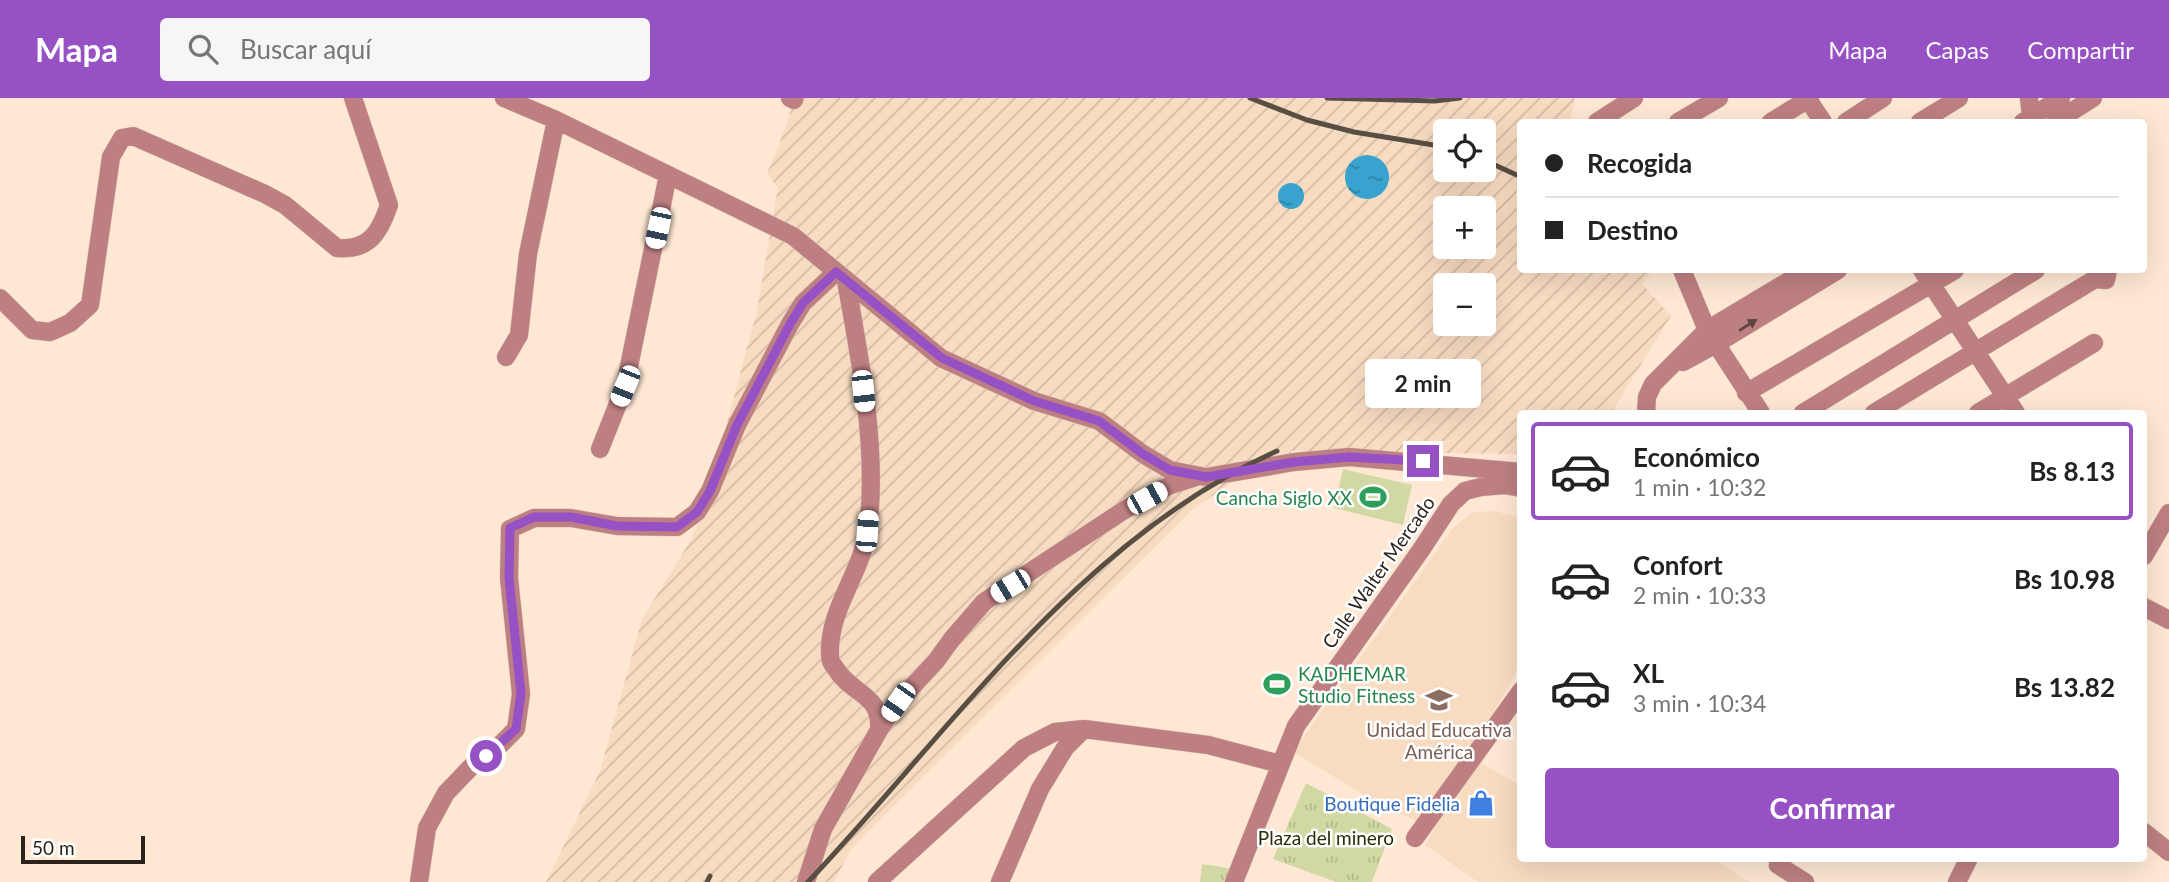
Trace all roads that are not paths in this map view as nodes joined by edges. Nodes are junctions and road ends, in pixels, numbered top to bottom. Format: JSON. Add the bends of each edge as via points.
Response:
{"nodes":[{"id":1,"x":353,"y":98,"type":"edge"},
{"id":2,"x":504,"y":98,"type":"edge"},
{"id":3,"x":1634,"y":98,"type":"edge"},
{"id":4,"x":1719,"y":98,"type":"edge"},
{"id":5,"x":1809,"y":98,"type":"edge"},
{"id":6,"x":1884,"y":98,"type":"edge"},
{"id":7,"x":1959,"y":98,"type":"edge"},
{"id":8,"x":2029,"y":98,"type":"edge"},
{"id":9,"x":2061,"y":98,"type":"edge"},
{"id":10,"x":2093,"y":98,"type":"edge"},
{"id":11,"x":1602,"y":119,"type":"edge"},
{"id":12,"x":1683,"y":119,"type":"edge"},
{"id":13,"x":1776,"y":119,"type":"edge"},
{"id":14,"x":1821,"y":119,"type":"edge"},
{"id":15,"x":1851,"y":119,"type":"edge"},
{"id":16,"x":1925,"y":119,"type":"edge"},
{"id":17,"x":2029,"y":119,"type":"edge"},
{"id":18,"x":2032,"y":119,"type":"edge"},
{"id":19,"x":2059,"y":119,"type":"edge"},
{"id":20,"x":556,"y":120,"type":"junction"},
{"id":21,"x":668,"y":175,"type":"junction"},
{"id":22,"x":1683,"y":273,"type":"edge"},
{"id":23,"x":1803,"y":273,"type":"edge"},
{"id":24,"x":1832,"y":273,"type":"edge"},
{"id":25,"x":2031,"y":273,"type":"edge"},
{"id":26,"x":2107,"y":275,"type":"edge"},
{"id":27,"x":841,"y":276,"type":"junction"},
{"id":28,"x":1927,"y":277,"type":"edge"},
{"id":29,"x":0,"y":298,"type":"edge"},
{"id":30,"x":1955,"y":320,"type":"junction"},
{"id":31,"x":1712,"y":337,"type":"junction"},
{"id":32,"x":2094,"y":343,"type":"dead end"},
{"id":33,"x":1976,"y":352,"type":"junction"},
{"id":34,"x":506,"y":357,"type":"dead end"},
{"id":35,"x":1746,"y":393,"type":"junction"},
{"id":36,"x":2005,"y":396,"type":"junction"},
{"id":37,"x":1646,"y":410,"type":"edge"},
{"id":38,"x":1759,"y":410,"type":"edge"},
{"id":39,"x":1807,"y":410,"type":"edge"},
{"id":40,"x":1879,"y":410,"type":"edge"},
{"id":41,"x":1983,"y":410,"type":"edge"},
{"id":42,"x":2014,"y":410,"type":"edge"},
{"id":43,"x":600,"y":449,"type":"dead end"},
{"id":44,"x":1517,"y":472,"type":"edge"},
{"id":45,"x":1199,"y":475,"type":"junction"},
{"id":46,"x":1517,"y":487,"type":"edge"},
{"id":47,"x":2169,"y":513,"type":"edge"},
{"id":48,"x":2147,"y":551,"type":"edge"},
{"id":49,"x":2147,"y":609,"type":"edge"},
{"id":50,"x":2169,"y":620,"type":"edge"},
{"id":51,"x":1517,"y":697,"type":"edge"},
{"id":52,"x":1084,"y":729,"type":"junction"},
{"id":53,"x":878,"y":730,"type":"junction"},
{"id":54,"x":1280,"y":764,"type":"junction"},
{"id":55,"x":2147,"y":834,"type":"edge"},
{"id":56,"x":1415,"y":838,"type":"dead end"},
{"id":57,"x":2169,"y":852,"type":"edge"},
{"id":58,"x":1780,"y":862,"type":"edge"},
{"id":59,"x":1967,"y":862,"type":"edge"},
{"id":60,"x":419,"y":882,"type":"edge"},
{"id":61,"x":806,"y":882,"type":"edge"},
{"id":62,"x":877,"y":882,"type":"edge"},
{"id":63,"x":1000,"y":882,"type":"edge"},
{"id":64,"x":1234,"y":882,"type":"edge"},
{"id":65,"x":1805,"y":882,"type":"edge"},
{"id":66,"x":1957,"y":882,"type":"edge"}],
"edges":[{"from":1,"to":29,"type":"street","via":[[389,205],[370,241],[337,248],[265,194],[133,136],[122,138],[111,157],[90,305],[70,323],[50,332],[32,330]]},
{"from":2,"to":20,"type":"street"},
{"from":3,"to":11,"type":"street"},
{"from":4,"to":12,"type":"street"},
{"from":5,"to":13,"type":"street"},
{"from":5,"to":14,"type":"street"},
{"from":6,"to":15,"type":"street"},
{"from":7,"to":16,"type":"street"},
{"from":8,"to":17,"type":"street"},
{"from":9,"to":18,"type":"street"},
{"from":10,"to":19,"type":"street"},
{"from":20,"to":21,"type":"street"},
{"from":20,"to":34,"type":"street","via":[[528,254],[519,335]]},
{"from":21,"to":27,"type":"street","via":[[793,236]]},
{"from":21,"to":43,"type":"street","via":[[625,386]]},
{"from":22,"to":31,"type":"street"},
{"from":23,"to":31,"type":"street"},
{"from":31,"to":24,"type":"street","one_way":true},
{"from":25,"to":30,"type":"street"},
{"from":26,"to":33,"type":"street"},
{"from":27,"to":45,"type":"street","via":[[942,358],[1034,401],[1099,421],[1170,470]]},
{"from":27,"to":53,"type":"street","via":[[861,372],[870,489],[867,531],[856,571],[836,612],[830,659],[843,680],[877,707]]},
{"from":27,"to":60,"type":"street","via":[[803,303],[790,324],[697,512],[677,527],[534,517],[510,528],[509,578],[521,694],[516,729],[446,793],[427,828]]},
{"from":28,"to":30,"type":"street"},
{"from":28,"to":35,"type":"street"},
{"from":30,"to":33,"type":"street"},
{"from":30,"to":39,"type":"street"},
{"from":31,"to":35,"type":"street"},
{"from":31,"to":37,"type":"street","via":[[1667,370],[1649,390]]},
{"from":32,"to":36,"type":"street"},
{"from":33,"to":36,"type":"street"},
{"from":33,"to":40,"type":"street"},
{"from":35,"to":38,"type":"street"},
{"from":36,"to":41,"type":"street"},
{"from":36,"to":42,"type":"street"},
{"from":44,"to":45,"type":"street","via":[[1349,457]]},
{"from":45,"to":53,"type":"street","via":[[1126,509],[984,602]]},
{"from":46,"to":54,"type":"street","name":"Calle Walter Mercado","via":[[1481,486],[1465,491],[1451,504],[1296,726]]},
{"from":47,"to":48,"type":"street"},
{"from":49,"to":50,"type":"street"},
{"from":51,"to":56,"type":"street"},
{"from":52,"to":54,"type":"street","via":[[1208,745]]},
{"from":52,"to":62,"type":"street","via":[[1055,732],[1024,748]]},
{"from":52,"to":63,"type":"street","via":[[1065,748],[1041,789]]},
{"from":53,"to":61,"type":"street","via":[[823,829]]},
{"from":54,"to":64,"type":"street","name":"Calle Walter Mercado"},
{"from":55,"to":57,"type":"street"},
{"from":58,"to":65,"type":"street"},
{"from":59,"to":66,"type":"street"}]}
